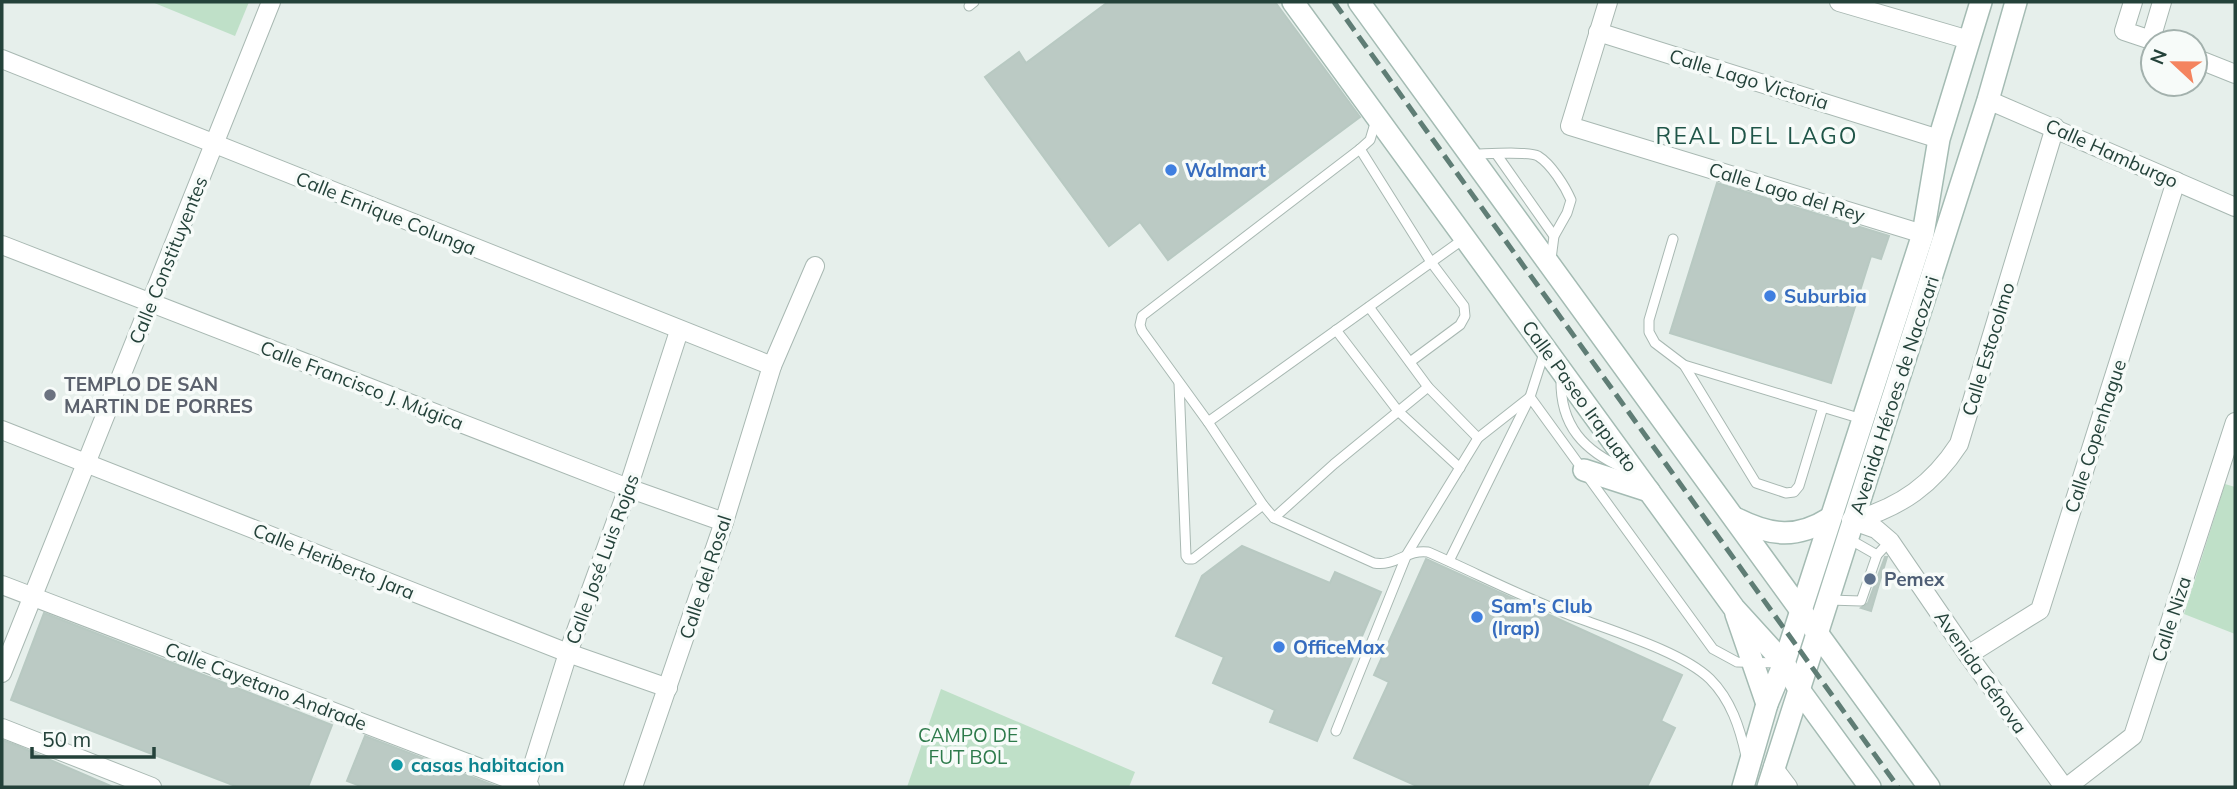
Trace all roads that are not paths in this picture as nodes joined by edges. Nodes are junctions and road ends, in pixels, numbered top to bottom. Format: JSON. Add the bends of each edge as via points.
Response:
{"nodes":[{"id":1,"x":271,"y":2,"type":"edge"},
{"id":2,"x":1293,"y":2,"type":"edge"},
{"id":3,"x":1359,"y":2,"type":"edge"},
{"id":4,"x":1608,"y":2,"type":"edge"},
{"id":5,"x":1839,"y":2,"type":"edge"},
{"id":6,"x":1980,"y":2,"type":"edge"},
{"id":7,"x":2016,"y":2,"type":"edge"},
{"id":8,"x":2133,"y":2,"type":"edge"},
{"id":9,"x":2162,"y":2,"type":"edge"},
{"id":10,"x":2157,"y":28,"type":"edge"},
{"id":11,"x":1598,"y":32,"type":"junction"},
{"id":12,"x":2139,"y":36,"type":"edge"},
{"id":13,"x":1969,"y":40,"type":"junction"},
{"id":14,"x":2,"y":59,"type":"edge"},
{"id":15,"x":2209,"y":64,"type":"edge"},
{"id":16,"x":2235,"y":74,"type":"edge"},
{"id":17,"x":1988,"y":100,"type":"junction"},
{"id":18,"x":1377,"y":116,"type":"junction"},
{"id":19,"x":2055,"y":127,"type":"junction"},
{"id":20,"x":1939,"y":139,"type":"junction"},
{"id":21,"x":215,"y":144,"type":"junction"},
{"id":22,"x":1360,"y":149,"type":"junction"},
{"id":23,"x":1469,"y":154,"type":"junction"},
{"id":24,"x":1497,"y":155,"type":"junction"},
{"id":25,"x":2176,"y":180,"type":"junction"},
{"id":26,"x":2235,"y":207,"type":"edge"},
{"id":27,"x":1923,"y":233,"type":"junction"},
{"id":28,"x":1554,"y":236,"type":"junction"},
{"id":29,"x":1465,"y":238,"type":"junction"},
{"id":30,"x":1673,"y":239,"type":"dead end"},
{"id":31,"x":2,"y":245,"type":"edge"},
{"id":32,"x":1432,"y":262,"type":"junction"},
{"id":33,"x":1550,"y":265,"type":"junction"},
{"id":34,"x":815,"y":266,"type":"dead end"},
{"id":35,"x":150,"y":303,"type":"junction"},
{"id":36,"x":1369,"y":307,"type":"junction"},
{"id":37,"x":1336,"y":330,"type":"junction"},
{"id":38,"x":679,"y":331,"type":"junction"},
{"id":39,"x":1546,"y":349,"type":"junction"},
{"id":40,"x":1410,"y":362,"type":"junction"},
{"id":41,"x":1684,"y":365,"type":"junction"},
{"id":42,"x":772,"y":366,"type":"junction"},
{"id":43,"x":1179,"y":382,"type":"junction"},
{"id":44,"x":1428,"y":387,"type":"junction"},
{"id":45,"x":1530,"y":397,"type":"junction"},
{"id":46,"x":1823,"y":407,"type":"junction"},
{"id":47,"x":1398,"y":411,"type":"junction"},
{"id":48,"x":1862,"y":419,"type":"junction"},
{"id":49,"x":1208,"y":422,"type":"junction"},
{"id":50,"x":2235,"y":422,"type":"edge"},
{"id":51,"x":2,"y":430,"type":"edge"},
{"id":52,"x":1478,"y":438,"type":"junction"},
{"id":53,"x":85,"y":462,"type":"junction"},
{"id":54,"x":1460,"y":468,"type":"junction"},
{"id":55,"x":1584,"y":470,"type":"junction"},
{"id":56,"x":1643,"y":482,"type":"junction"},
{"id":57,"x":628,"y":488,"type":"junction"},
{"id":58,"x":1263,"y":505,"type":"junction"},
{"id":59,"x":1733,"y":517,"type":"junction"},
{"id":60,"x":1274,"y":518,"type":"junction"},
{"id":61,"x":1830,"y":518,"type":"junction"},
{"id":62,"x":724,"y":522,"type":"junction"},
{"id":63,"x":1852,"y":530,"type":"junction"},
{"id":64,"x":1890,"y":541,"type":"junction"},
{"id":65,"x":1407,"y":554,"type":"junction"},
{"id":66,"x":1877,"y":555,"type":"junction"},
{"id":67,"x":1449,"y":561,"type":"junction"},
{"id":68,"x":2,"y":585,"type":"edge"},
{"id":69,"x":33,"y":597,"type":"junction"},
{"id":70,"x":1829,"y":600,"type":"junction"},
{"id":71,"x":1734,"y":608,"type":"junction"},
{"id":72,"x":1800,"y":609,"type":"junction"},
{"id":73,"x":1818,"y":634,"type":"junction"},
{"id":74,"x":568,"y":653,"type":"junction"},
{"id":75,"x":1968,"y":655,"type":"junction"},
{"id":76,"x":1784,"y":663,"type":"junction"},
{"id":77,"x":1753,"y":664,"type":"junction"},
{"id":78,"x":2,"y":673,"type":"edge"},
{"id":79,"x":668,"y":688,"type":"junction"},
{"id":80,"x":1800,"y":691,"type":"junction"},
{"id":81,"x":1767,"y":704,"type":"junction"},
{"id":82,"x":2,"y":728,"type":"edge"},
{"id":83,"x":1336,"y":731,"type":"dead end"},
{"id":84,"x":1771,"y":777,"type":"edge"},
{"id":85,"x":1748,"y":781,"type":"edge"},
{"id":86,"x":152,"y":787,"type":"edge"},
{"id":87,"x":527,"y":787,"type":"edge"},
{"id":88,"x":633,"y":787,"type":"edge"},
{"id":89,"x":1788,"y":787,"type":"edge"},
{"id":90,"x":1870,"y":787,"type":"edge"},
{"id":91,"x":1929,"y":787,"type":"edge"},
{"id":92,"x":2065,"y":787,"type":"edge"}],
"edges":[{"from":1,"to":21,"type":"street","name":"Calle Constituyentes"},
{"from":2,"to":18,"type":"main road","name":"Calle Paseo Irapuato"},
{"from":3,"to":23,"type":"main road"},
{"from":4,"to":11,"type":"street"},
{"from":5,"to":13,"type":"street"},
{"from":6,"to":13,"type":"main road","name":"Avenida Héroes de Nacozari"},
{"from":7,"to":17,"type":"main road","name":"Avenida Héroes de Nacozari"},
{"from":8,"to":12,"type":"street","via":[[2124,31]]},
{"from":9,"to":10,"type":"street"},
{"from":11,"to":20,"type":"street","name":"Calle Lago Victoria"},
{"from":11,"to":27,"type":"street","name":"Calle Lago del Rey","via":[[1570,125]]},
{"from":13,"to":20,"type":"main road","name":"Avenida Héroes de Nacozari"},
{"from":14,"to":21,"type":"street","name":"Calle Enrique Colunga"},
{"from":15,"to":16,"type":"street"},
{"from":17,"to":19,"type":"street","name":"Calle Hamburgo"},
{"from":17,"to":63,"type":"main road","name":"Avenida Héroes de Nacozari"},
{"from":18,"to":22,"type":"lane","via":[[1370,139]]},
{"from":18,"to":29,"type":"main road","name":"Calle Paseo Irapuato"},
{"from":19,"to":25,"type":"street","name":"Calle Hamburgo"},
{"from":19,"to":63,"type":"street","name":"Calle Estocolmo","via":[[1959,444],[1945,466],[1923,486]]},
{"from":20,"to":27,"type":"main road","name":"Avenida Héroes de Nacozari"},
{"from":21,"to":35,"type":"street","name":"Calle Constituyentes"},
{"from":21,"to":38,"type":"street","name":"Calle Enrique Colunga"},
{"from":22,"to":32,"type":"lane"},
{"from":22,"to":43,"type":"lane","via":[[1142,316],[1142,331]]},
{"from":23,"to":24,"type":"lane"},
{"from":23,"to":33,"type":"main road"},
{"from":24,"to":28,"type":"lane"},
{"from":24,"to":28,"type":"lane","via":[[1537,156],[1566,190],[1571,200]]},
{"from":25,"to":26,"type":"street","name":"Calle Hamburgo"},
{"from":25,"to":75,"type":"street","name":"Calle Copenhague","via":[[2040,610]]},
{"from":27,"to":48,"type":"main road","name":"Avenida Héroes de Nacozari"},
{"from":28,"to":33,"type":"lane"},
{"from":29,"to":32,"type":"lane"},
{"from":29,"to":39,"type":"main road","name":"Calle Paseo Irapuato"},
{"from":30,"to":41,"type":"lane","via":[[1649,332]]},
{"from":31,"to":35,"type":"street","name":"Calle Francisco J. Múgica"},
{"from":32,"to":36,"type":"lane"},
{"from":32,"to":40,"type":"lane","via":[[1464,306],[1465,316],[1460,325]]},
{"from":33,"to":59,"type":"main road"},
{"from":34,"to":42,"type":"street","name":"Calle del Rosal"},
{"from":35,"to":53,"type":"street","name":"Calle Constituyentes"},
{"from":35,"to":57,"type":"street","name":"Calle Francisco J. Múgica"},
{"from":36,"to":37,"type":"lane"},
{"from":36,"to":40,"type":"lane"},
{"from":37,"to":47,"type":"lane"},
{"from":37,"to":49,"type":"lane"},
{"from":38,"to":42,"type":"street","name":"Calle Enrique Colunga"},
{"from":38,"to":57,"type":"street","name":"Calle José Luis Rojas"},
{"from":39,"to":45,"type":"lane"},
{"from":39,"to":56,"type":"main road","name":"Calle Paseo Irapuato"},
{"from":40,"to":44,"type":"lane"},
{"from":41,"to":46,"type":"lane"},
{"from":41,"to":46,"type":"lane","via":[[1756,483],[1786,493],[1799,485]]},
{"from":42,"to":62,"type":"street","name":"Calle del Rosal"},
{"from":43,"to":49,"type":"lane"},
{"from":43,"to":58,"type":"lane","via":[[1188,559]]},
{"from":44,"to":47,"type":"lane"},
{"from":44,"to":52,"type":"lane"},
{"from":45,"to":52,"type":"lane"},
{"from":45,"to":55,"type":"lane"},
{"from":45,"to":67,"type":"lane"},
{"from":46,"to":48,"type":"lane"},
{"from":47,"to":54,"type":"lane"},
{"from":47,"to":60,"type":"lane"},
{"from":48,"to":61,"type":"main road","name":"Avenida Héroes de Nacozari"},
{"from":49,"to":58,"type":"lane"},
{"from":50,"to":92,"type":"street","name":"Calle Niza","via":[[2133,736]]},
{"from":51,"to":53,"type":"street","name":"Calle Heriberto Jara"},
{"from":52,"to":54,"type":"lane"},
{"from":53,"to":69,"type":"street","name":"Calle Constituyentes"},
{"from":53,"to":74,"type":"street","name":"Calle Heriberto Jara"},
{"from":54,"to":65,"type":"lane"},
{"from":55,"to":56,"type":"main road"},
{"from":55,"to":77,"type":"lane","via":[[1713,649],[1737,662]]},
{"from":56,"to":71,"type":"main road","name":"Calle Paseo Irapuato"},
{"from":57,"to":62,"type":"street","name":"Calle Francisco J. Múgica"},
{"from":57,"to":74,"type":"street","name":"Calle José Luis Rojas"},
{"from":58,"to":60,"type":"lane"},
{"from":59,"to":61,"type":"main road","via":[[1763,531],[1783,534],[1809,529]]},
{"from":59,"to":72,"type":"main road"},
{"from":60,"to":65,"type":"lane","via":[[1374,563],[1394,563]]},
{"from":61,"to":63,"type":"street","name":"Avenida Génova"},
{"from":61,"to":72,"type":"main road","name":"Avenida Héroes de Nacozari"},
{"from":62,"to":79,"type":"street","name":"Calle del Rosal"},
{"from":63,"to":64,"type":"street","name":"Avenida Génova","via":[[1876,529]]},
{"from":63,"to":66,"type":"lane"},
{"from":63,"to":70,"type":"main road","name":"Avenida Héroes de Nacozari"},
{"from":64,"to":66,"type":"lane"},
{"from":64,"to":75,"type":"street","name":"Avenida Génova"},
{"from":65,"to":67,"type":"lane","via":[[1428,552]]},
{"from":65,"to":83,"type":"lane"},
{"from":66,"to":70,"type":"lane","via":[[1861,601]]},
{"from":67,"to":85,"type":"lane","via":[[1695,667],[1735,716]]},
{"from":68,"to":69,"type":"street","name":"Calle Cayetano Andrade"},
{"from":69,"to":78,"type":"street","name":"Calle Constituyentes"},
{"from":69,"to":87,"type":"street","name":"Calle Cayetano Andrade"},
{"from":70,"to":73,"type":"main road","name":"Avenida Héroes de Nacozari"},
{"from":71,"to":76,"type":"main road","name":"Calle Paseo Irapuato"},
{"from":71,"to":77,"type":"main road"},
{"from":72,"to":73,"type":"main road"},
{"from":72,"to":76,"type":"main road","name":"Avenida Héroes de Nacozari"},
{"from":73,"to":80,"type":"main road","name":"Avenida Héroes de Nacozari"},
{"from":73,"to":91,"type":"main road"},
{"from":74,"to":79,"type":"street","name":"Calle Heriberto Jara"},
{"from":74,"to":87,"type":"street","name":"Calle José Luis Rojas"},
{"from":75,"to":92,"type":"street","name":"Avenida Génova"},
{"from":76,"to":77,"type":"lane"},
{"from":76,"to":80,"type":"main road","name":"Calle Paseo Irapuato"},
{"from":76,"to":81,"type":"main road","name":"Avenida Héroes de Nacozari"},
{"from":77,"to":81,"type":"main road"},
{"from":79,"to":88,"type":"street","name":"Calle del Rosal"},
{"from":80,"to":84,"type":"main road","name":"Avenida Héroes de Nacozari"},
{"from":80,"to":90,"type":"main road","name":"Calle Paseo Irapuato"},
{"from":81,"to":85,"type":"main road","name":"Avenida Héroes de Nacozari"},
{"from":82,"to":86,"type":"street"},
{"from":84,"to":89,"type":"street"}]}
